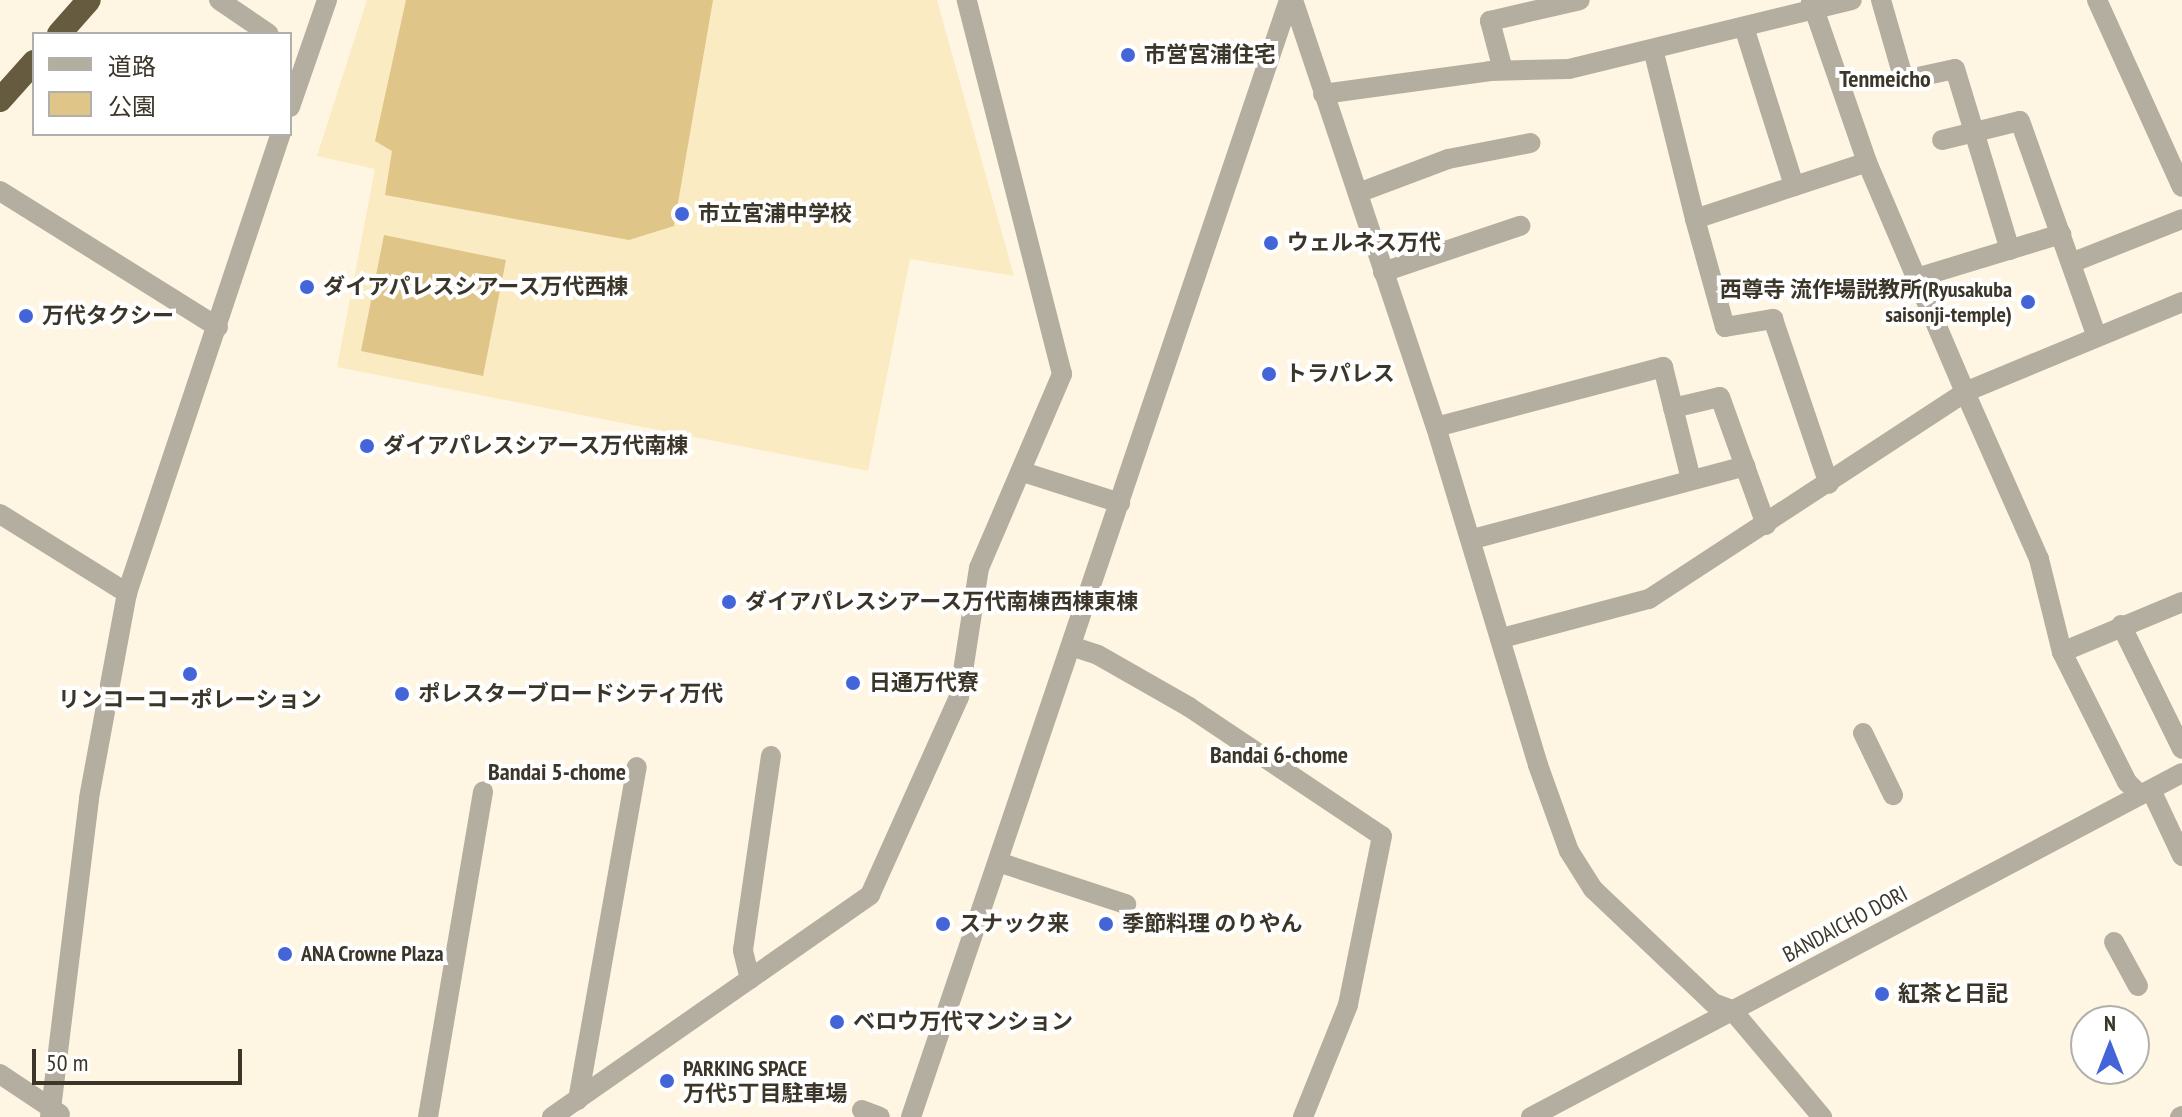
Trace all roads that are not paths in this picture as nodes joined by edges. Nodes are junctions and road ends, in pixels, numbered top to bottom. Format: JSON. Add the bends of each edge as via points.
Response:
{"nodes":[{"id":1,"x":89,"y":0,"type":"edge"},
{"id":2,"x":219,"y":0,"type":"edge"},
{"id":3,"x":327,"y":0,"type":"edge"},
{"id":4,"x":967,"y":0,"type":"edge"},
{"id":5,"x":1291,"y":0,"type":"edge"},
{"id":6,"x":1580,"y":0,"type":"edge"},
{"id":7,"x":1852,"y":0,"type":"edge"},
{"id":8,"x":1881,"y":0,"type":"edge"},
{"id":9,"x":2097,"y":0,"type":"edge"},
{"id":10,"x":1542,"y":4,"type":"edge"},
{"id":11,"x":1813,"y":5,"type":"edge"},
{"id":12,"x":1744,"y":27,"type":"junction"},
{"id":13,"x":61,"y":32,"type":"edge"},
{"id":14,"x":266,"y":32,"type":"edge"},
{"id":15,"x":1653,"y":49,"type":"junction"},
{"id":16,"x":298,"y":54,"type":"edge"},
{"id":17,"x":32,"y":64,"type":"edge"},
{"id":18,"x":1503,"y":70,"type":"junction"},
{"id":19,"x":292,"y":94,"type":"edge"},
{"id":20,"x":1323,"y":94,"type":"junction"},
{"id":21,"x":0,"y":100,"type":"edge"},
{"id":22,"x":1975,"y":131,"type":"junction"},
{"id":23,"x":280,"y":136,"type":"edge"},
{"id":24,"x":1942,"y":140,"type":"dead end"},
{"id":25,"x":1530,"y":143,"type":"dead end"},
{"id":26,"x":1867,"y":162,"type":"junction"},
{"id":27,"x":1794,"y":186,"type":"junction"},
{"id":28,"x":2182,"y":187,"type":"edge"},
{"id":29,"x":0,"y":191,"type":"edge"},
{"id":30,"x":1358,"y":193,"type":"junction"},
{"id":31,"x":1695,"y":219,"type":"junction"},
{"id":32,"x":2182,"y":219,"type":"edge"},
{"id":33,"x":1520,"y":226,"type":"dead end"},
{"id":34,"x":2061,"y":234,"type":"junction"},
{"id":35,"x":2010,"y":250,"type":"junction"},
{"id":36,"x":2071,"y":263,"type":"junction"},
{"id":37,"x":1383,"y":272,"type":"junction"},
{"id":38,"x":1913,"y":279,"type":"junction"},
{"id":39,"x":2182,"y":302,"type":"edge"},
{"id":40,"x":218,"y":327,"type":"junction"},
{"id":41,"x":2097,"y":337,"type":"junction"},
{"id":42,"x":1965,"y":392,"type":"junction"},
{"id":43,"x":1673,"y":408,"type":"junction"},
{"id":44,"x":1436,"y":427,"type":"junction"},
{"id":45,"x":1745,"y":466,"type":"junction"},
{"id":46,"x":1023,"y":472,"type":"junction"},
{"id":47,"x":1691,"y":479,"type":"junction"},
{"id":48,"x":1829,"y":484,"type":"junction"},
{"id":49,"x":1120,"y":503,"type":"junction"},
{"id":50,"x":2,"y":520,"type":"edge"},
{"id":51,"x":1766,"y":525,"type":"junction"},
{"id":52,"x":1473,"y":539,"type":"junction"},
{"id":53,"x":127,"y":593,"type":"junction"},
{"id":54,"x":2182,"y":602,"type":"edge"},
{"id":55,"x":2121,"y":625,"type":"junction"},
{"id":56,"x":1502,"y":638,"type":"junction"},
{"id":57,"x":1071,"y":646,"type":"junction"},
{"id":58,"x":2062,"y":652,"type":"junction"},
{"id":59,"x":1863,"y":733,"type":"dead end"},
{"id":60,"x":2182,"y":749,"type":"edge"},
{"id":61,"x":771,"y":756,"type":"dead end"},
{"id":62,"x":637,"y":767,"type":"dead end"},
{"id":63,"x":2182,"y":773,"type":"edge"},
{"id":64,"x":483,"y":792,"type":"dead end"},
{"id":65,"x":2145,"y":793,"type":"junction"},
{"id":66,"x":1893,"y":795,"type":"dead end"},
{"id":67,"x":2182,"y":856,"type":"edge"},
{"id":68,"x":998,"y":862,"type":"junction"},
{"id":69,"x":1126,"y":904,"type":"dead end"},
{"id":70,"x":2114,"y":942,"type":"dead end"},
{"id":71,"x":750,"y":979,"type":"junction"},
{"id":72,"x":2138,"y":986,"type":"dead end"},
{"id":73,"x":1732,"y":1010,"type":"junction"},
{"id":74,"x":0,"y":1074,"type":"edge"},
{"id":75,"x":578,"y":1100,"type":"junction"},
{"id":76,"x":55,"y":1113,"type":"edge"},
{"id":77,"x":428,"y":1117,"type":"edge"},
{"id":78,"x":552,"y":1117,"type":"edge"},
{"id":79,"x":911,"y":1117,"type":"edge"},
{"id":80,"x":1303,"y":1117,"type":"edge"},
{"id":81,"x":1531,"y":1117,"type":"edge"},
{"id":82,"x":1822,"y":1117,"type":"edge"}],
"edges":[{"from":1,"to":13,"type":"highway"},
{"from":2,"to":14,"type":"street"},
{"from":3,"to":16,"type":"street"},
{"from":4,"to":46,"type":"street","via":[[1061,357],[1062,374]]},
{"from":5,"to":20,"type":"street"},
{"from":5,"to":49,"type":"street"},
{"from":6,"to":10,"type":"street"},
{"from":7,"to":11,"type":"street"},
{"from":8,"to":22,"type":"street","via":[[1904,80],[1955,69]]},
{"from":9,"to":28,"type":"street"},
{"from":10,"to":18,"type":"street","via":[[1490,21]]},
{"from":11,"to":12,"type":"street"},
{"from":11,"to":26,"type":"street"},
{"from":12,"to":15,"type":"street"},
{"from":12,"to":27,"type":"street"},
{"from":15,"to":18,"type":"street","via":[[1569,69]]},
{"from":15,"to":31,"type":"street"},
{"from":16,"to":19,"type":"street"},
{"from":17,"to":21,"type":"highway"},
{"from":18,"to":20,"type":"street"},
{"from":20,"to":30,"type":"street"},
{"from":22,"to":24,"type":"street"},
{"from":22,"to":34,"type":"street","via":[[2020,121]]},
{"from":22,"to":35,"type":"street"},
{"from":23,"to":40,"type":"street"},
{"from":25,"to":30,"type":"street","via":[[1448,159]]},
{"from":26,"to":27,"type":"street"},
{"from":26,"to":38,"type":"street"},
{"from":27,"to":31,"type":"street"},
{"from":29,"to":40,"type":"street"},
{"from":30,"to":37,"type":"street"},
{"from":31,"to":48,"type":"street","via":[[1725,327],[1773,319]]},
{"from":32,"to":36,"type":"street"},
{"from":33,"to":37,"type":"street"},
{"from":34,"to":35,"type":"street"},
{"from":34,"to":36,"type":"street"},
{"from":35,"to":38,"type":"street"},
{"from":36,"to":41,"type":"street"},
{"from":37,"to":44,"type":"street"},
{"from":38,"to":42,"type":"street"},
{"from":39,"to":41,"type":"street"},
{"from":40,"to":53,"type":"street"},
{"from":41,"to":42,"type":"street"},
{"from":42,"to":48,"type":"street"},
{"from":42,"to":58,"type":"street","via":[[2039,559]]},
{"from":43,"to":44,"type":"street","via":[[1663,367]]},
{"from":43,"to":45,"type":"street","via":[[1720,397]]},
{"from":43,"to":47,"type":"street"},
{"from":44,"to":52,"type":"street"},
{"from":45,"to":47,"type":"street"},
{"from":45,"to":51,"type":"street"},
{"from":46,"to":49,"type":"street"},
{"from":46,"to":71,"type":"street","via":[[979,568],[959,697],[870,895]]},
{"from":47,"to":52,"type":"street"},
{"from":48,"to":51,"type":"street"},
{"from":49,"to":57,"type":"street"},
{"from":50,"to":53,"type":"street"},
{"from":51,"to":56,"type":"street","via":[[1649,599]]},
{"from":52,"to":56,"type":"street"},
{"from":53,"to":76,"type":"street","via":[[89,798]]},
{"from":54,"to":55,"type":"street"},
{"from":55,"to":58,"type":"street"},
{"from":55,"to":60,"type":"street"},
{"from":56,"to":73,"type":"street","via":[[1569,851],[1593,889],[1713,1003]]},
{"from":57,"to":68,"type":"street"},
{"from":57,"to":80,"type":"street","via":[[1098,655],[1189,707],[1382,836],[1348,1005]]},
{"from":58,"to":65,"type":"street","via":[[2127,782]]},
{"from":59,"to":66,"type":"street"},
{"from":61,"to":71,"type":"street","via":[[743,950]]},
{"from":62,"to":75,"type":"street"},
{"from":63,"to":65,"type":"street","name":"BANDAICHO DORI"},
{"from":64,"to":77,"type":"street"},
{"from":65,"to":67,"type":"street"},
{"from":65,"to":73,"type":"street","name":"BANDAICHO DORI"},
{"from":68,"to":69,"type":"street"},
{"from":68,"to":79,"type":"street"},
{"from":70,"to":72,"type":"street"},
{"from":71,"to":75,"type":"street"},
{"from":73,"to":81,"type":"street","name":"BANDAICHO DORI"},
{"from":73,"to":82,"type":"street"},
{"from":74,"to":76,"type":"street"},
{"from":75,"to":78,"type":"street"}]}
